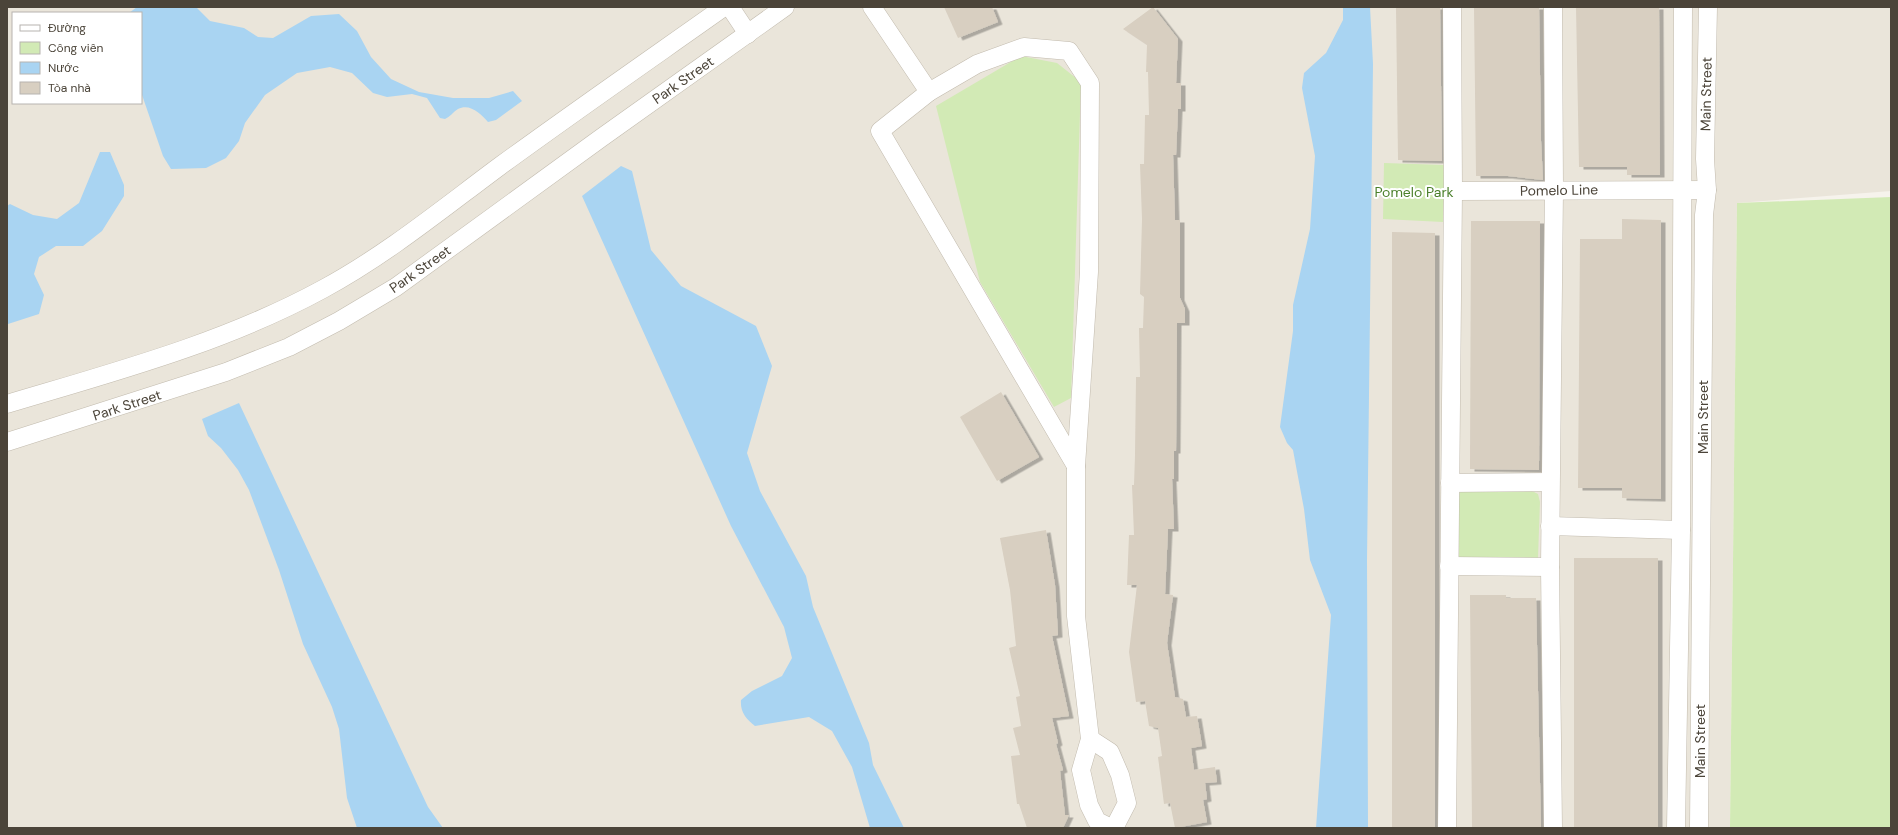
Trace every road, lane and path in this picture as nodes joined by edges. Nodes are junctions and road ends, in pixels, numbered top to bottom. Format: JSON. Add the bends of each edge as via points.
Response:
{"nodes":[{"id":1,"x":724,"y":7,"type":"edge"},
{"id":2,"x":730,"y":7,"type":"edge"},
{"id":3,"x":785,"y":7,"type":"edge"},
{"id":4,"x":872,"y":7,"type":"edge"},
{"id":5,"x":1452,"y":7,"type":"edge"},
{"id":6,"x":1553,"y":7,"type":"edge"},
{"id":7,"x":1683,"y":7,"type":"edge"},
{"id":8,"x":1708,"y":7,"type":"edge"},
{"id":9,"x":748,"y":34,"type":"junction"},
{"id":10,"x":929,"y":92,"type":"junction"},
{"id":11,"x":1554,"y":190,"type":"junction"},
{"id":12,"x":1674,"y":190,"type":"junction"},
{"id":13,"x":1707,"y":190,"type":"junction"},
{"id":14,"x":1453,"y":191,"type":"junction"},
{"id":15,"x":7,"y":404,"type":"edge"},
{"id":16,"x":7,"y":442,"type":"edge"},
{"id":17,"x":1076,"y":466,"type":"junction"},
{"id":18,"x":1550,"y":482,"type":"junction"},
{"id":19,"x":1450,"y":483,"type":"junction"},
{"id":20,"x":1550,"y":526,"type":"junction"},
{"id":21,"x":1681,"y":530,"type":"junction"},
{"id":22,"x":1449,"y":566,"type":"junction"},
{"id":23,"x":1550,"y":567,"type":"junction"},
{"id":24,"x":1090,"y":739,"type":"junction"},
{"id":25,"x":1111,"y":828,"type":"edge"},
{"id":26,"x":1114,"y":828,"type":"edge"},
{"id":27,"x":1447,"y":828,"type":"edge"},
{"id":28,"x":1553,"y":828,"type":"edge"},
{"id":29,"x":1676,"y":828,"type":"edge"},
{"id":30,"x":1699,"y":828,"type":"edge"}],
"edges":[{"from":1,"to":15,"type":"street","via":[[377,257],[324,289],[275,314],[214,338]]},
{"from":2,"to":9,"type":"street"},
{"from":3,"to":9,"type":"street","name":"Park Street"},
{"from":4,"to":10,"type":"street"},
{"from":5,"to":14,"type":"street"},
{"from":6,"to":11,"type":"street"},
{"from":7,"to":12,"type":"street","name":"Main Street"},
{"from":8,"to":13,"type":"street","name":"Main Street","via":[[1705,159]]},
{"from":9,"to":16,"type":"street","name":"Park Street","via":[[396,287],[339,321],[289,347],[226,372]]},
{"from":10,"to":17,"type":"street","via":[[880,131]]},
{"from":10,"to":17,"type":"street","via":[[977,64],[1024,46],[1069,51],[1090,83],[1089,272]]},
{"from":11,"to":12,"type":"street","name":"Pomelo Line"},
{"from":11,"to":14,"type":"street","name":"Pomelo Line"},
{"from":11,"to":18,"type":"street"},
{"from":12,"to":13,"type":"street","name":"Pomelo Line"},
{"from":12,"to":21,"type":"street","name":"Main Street","via":[[1683,215]]},
{"from":13,"to":30,"type":"street","name":"Main Street","via":[[1704,214]]},
{"from":14,"to":19,"type":"street"},
{"from":17,"to":24,"type":"street","via":[[1076,616]]},
{"from":18,"to":19,"type":"street"},
{"from":18,"to":20,"type":"street"},
{"from":19,"to":22,"type":"street"},
{"from":20,"to":21,"type":"street"},
{"from":20,"to":23,"type":"street"},
{"from":21,"to":29,"type":"street","name":"Main Street"},
{"from":22,"to":23,"type":"street"},
{"from":22,"to":27,"type":"street"},
{"from":23,"to":28,"type":"street"},
{"from":24,"to":25,"type":"street","via":[[1081,770],[1089,805],[1097,821]]},
{"from":24,"to":26,"type":"street","via":[[1110,752],[1120,775],[1127,803]]}]}
